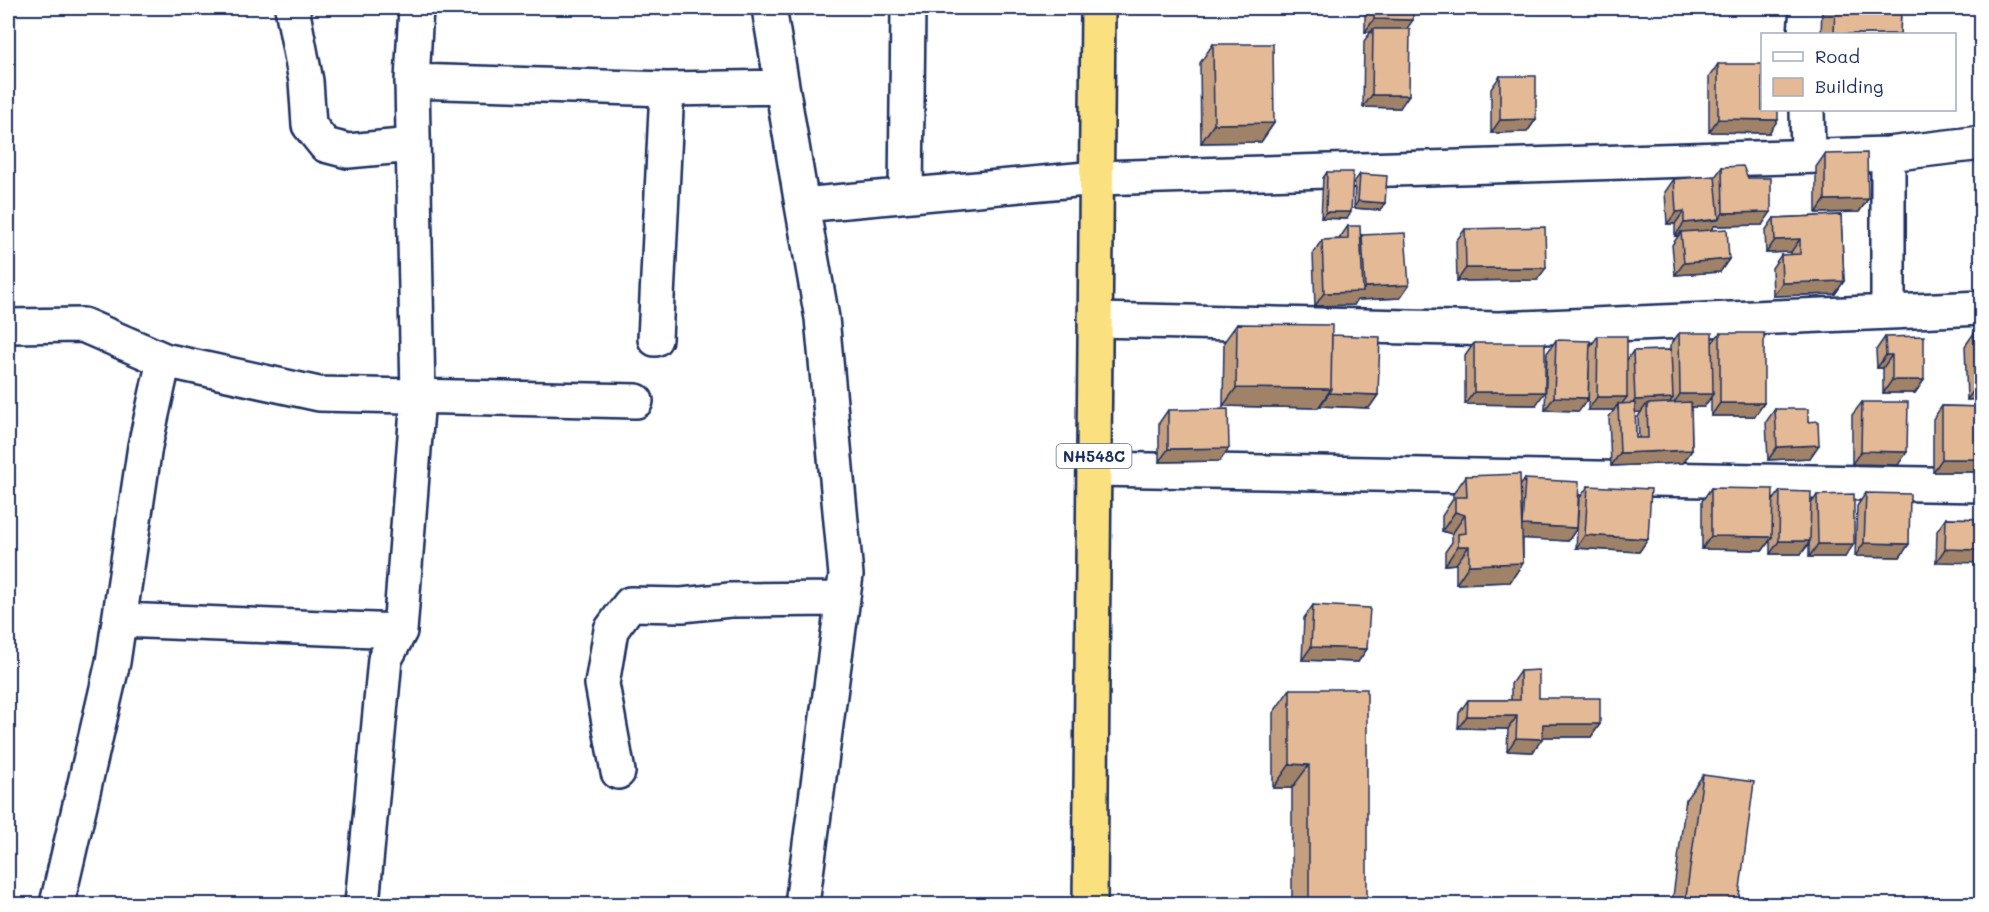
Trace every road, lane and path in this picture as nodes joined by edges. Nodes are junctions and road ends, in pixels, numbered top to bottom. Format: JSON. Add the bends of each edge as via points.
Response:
{"nodes":[{"id":1,"x":292,"y":8,"type":"edge"},
{"id":2,"x":416,"y":8,"type":"edge"},
{"id":3,"x":769,"y":8,"type":"edge"},
{"id":4,"x":908,"y":8,"type":"edge"},
{"id":5,"x":1098,"y":8,"type":"edge"},
{"id":6,"x":1807,"y":8,"type":"edge"},
{"id":7,"x":1805,"y":33,"type":"edge"},
{"id":8,"x":412,"y":81,"type":"junction"},
{"id":9,"x":782,"y":87,"type":"junction"},
{"id":10,"x":667,"y":89,"type":"junction"},
{"id":11,"x":1807,"y":111,"type":"edge"},
{"id":12,"x":1982,"y":143,"type":"edge"},
{"id":13,"x":413,"y":145,"type":"junction"},
{"id":14,"x":1888,"y":154,"type":"junction"},
{"id":15,"x":1808,"y":156,"type":"junction"},
{"id":16,"x":1096,"y":178,"type":"junction"},
{"id":17,"x":906,"y":195,"type":"junction"},
{"id":18,"x":802,"y":205,"type":"junction"},
{"id":19,"x":1982,"y":308,"type":"edge"},
{"id":20,"x":1888,"y":312,"type":"junction"},
{"id":21,"x":1095,"y":320,"type":"junction"},
{"id":22,"x":8,"y":326,"type":"edge"},
{"id":23,"x":655,"y":339,"type":"dead end"},
{"id":24,"x":164,"y":360,"type":"junction"},
{"id":25,"x":418,"y":397,"type":"junction"},
{"id":26,"x":636,"y":401,"type":"dead end"},
{"id":27,"x":1094,"y":469,"type":"junction"},
{"id":28,"x":1982,"y":486,"type":"edge"},
{"id":29,"x":843,"y":599,"type":"junction"},
{"id":30,"x":120,"y":620,"type":"junction"},
{"id":31,"x":400,"y":631,"type":"junction"},
{"id":32,"x":618,"y":772,"type":"dead end"},
{"id":33,"x":57,"y":904,"type":"edge"},
{"id":34,"x":362,"y":904,"type":"edge"},
{"id":35,"x":802,"y":904,"type":"edge"},
{"id":36,"x":1090,"y":904,"type":"edge"}],
"edges":[{"from":1,"to":13,"type":"street","via":[[306,81],[309,125],[325,144],[348,151]]},
{"from":2,"to":8,"type":"street"},
{"from":3,"to":9,"type":"street"},
{"from":4,"to":17,"type":"street"},
{"from":5,"to":16,"type":"highway","number":"NH548C"},
{"from":6,"to":7,"type":"street"},
{"from":8,"to":10,"type":"street"},
{"from":8,"to":13,"type":"street"},
{"from":9,"to":10,"type":"street"},
{"from":9,"to":18,"type":"street"},
{"from":10,"to":23,"type":"street"},
{"from":11,"to":15,"type":"street"},
{"from":12,"to":14,"type":"street"},
{"from":13,"to":25,"type":"street"},
{"from":14,"to":15,"type":"street"},
{"from":14,"to":20,"type":"street"},
{"from":15,"to":16,"type":"street"},
{"from":16,"to":17,"type":"street"},
{"from":16,"to":21,"type":"highway","number":"NH548C"},
{"from":17,"to":18,"type":"street"},
{"from":18,"to":29,"type":"street","via":[[822,318],[846,575]]},
{"from":19,"to":20,"type":"street"},
{"from":20,"to":21,"type":"street","via":[[1499,329]]},
{"from":21,"to":27,"type":"highway","number":"NH548C"},
{"from":22,"to":24,"type":"street","via":[[83,325]]},
{"from":24,"to":25,"type":"street","via":[[319,394]]},
{"from":24,"to":30,"type":"street","via":[[145,446]]},
{"from":25,"to":26,"type":"street"},
{"from":25,"to":31,"type":"street"},
{"from":27,"to":28,"type":"street"},
{"from":27,"to":36,"type":"highway","number":"NH548C"},
{"from":29,"to":32,"type":"street","via":[[630,604],[611,630],[602,684]]},
{"from":29,"to":35,"type":"street"},
{"from":30,"to":31,"type":"street"},
{"from":30,"to":33,"type":"street"},
{"from":31,"to":34,"type":"street","via":[[385,659]]}]}
